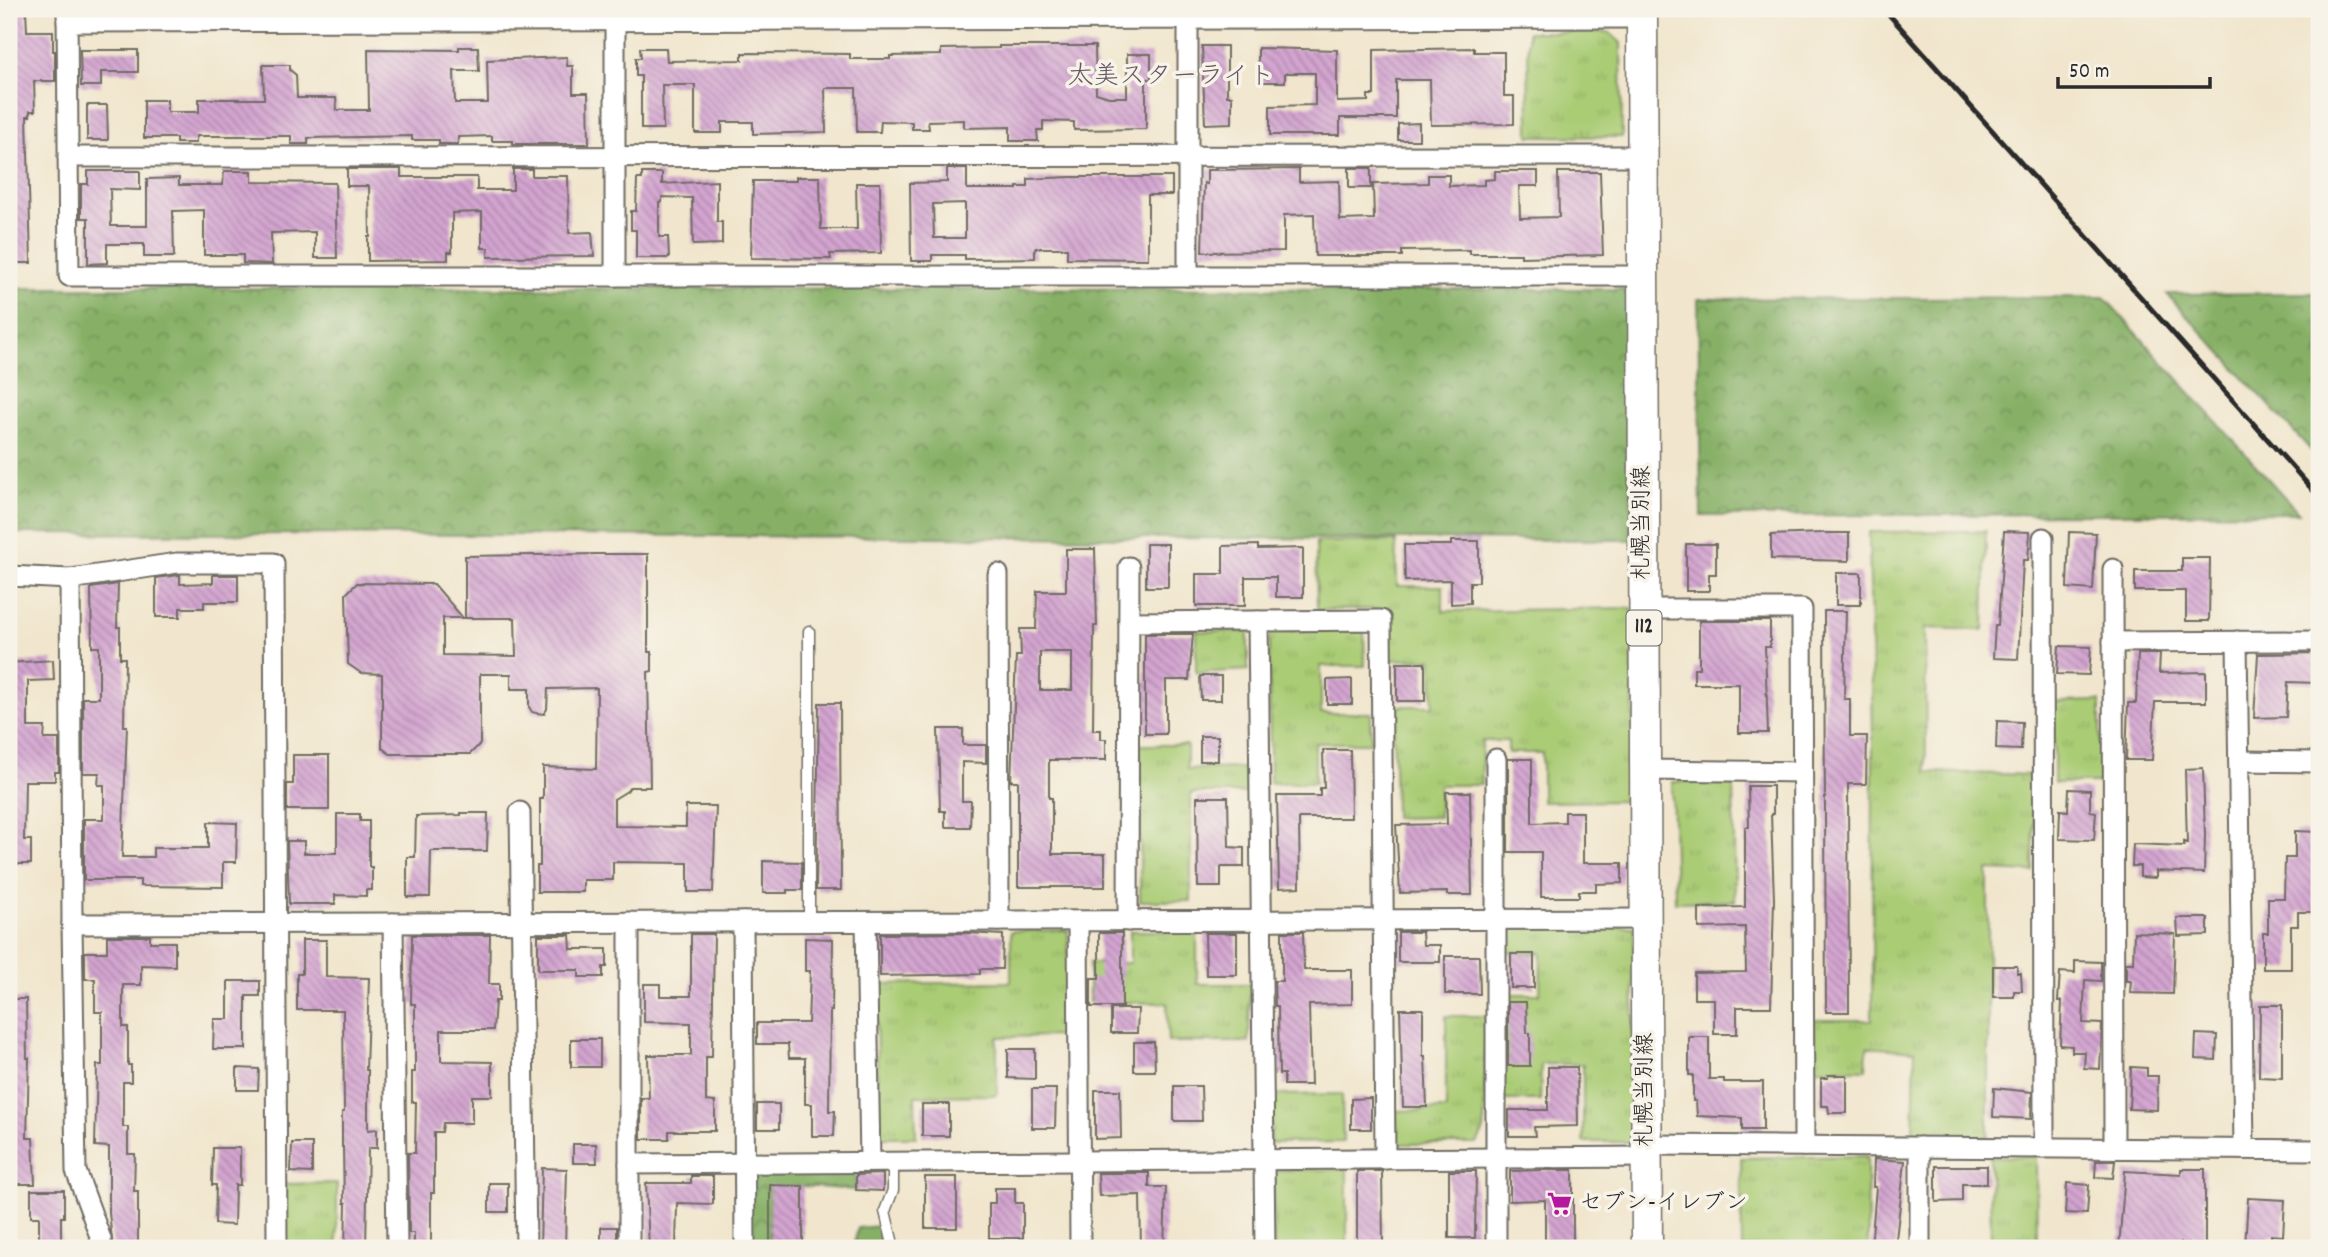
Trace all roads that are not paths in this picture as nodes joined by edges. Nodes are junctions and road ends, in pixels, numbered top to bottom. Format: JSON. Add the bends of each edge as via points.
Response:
{"nodes":[{"id":1,"x":1641,"y":13,"type":"edge"},
{"id":2,"x":1188,"y":14,"type":"edge"},
{"id":3,"x":67,"y":15,"type":"edge"},
{"id":4,"x":615,"y":15,"type":"edge"},
{"id":5,"x":1188,"y":156,"type":"junction"},
{"id":6,"x":1642,"y":156,"type":"junction"},
{"id":7,"x":68,"y":157,"type":"junction"},
{"id":8,"x":615,"y":157,"type":"junction"},
{"id":9,"x":615,"y":276,"type":"junction"},
{"id":10,"x":1188,"y":276,"type":"junction"},
{"id":11,"x":1642,"y":276,"type":"junction"},
{"id":12,"x":2043,"y":538,"type":"dead end"},
{"id":13,"x":1129,"y":567,"type":"dead end"},
{"id":14,"x":2113,"y":569,"type":"dead end"},
{"id":15,"x":998,"y":574,"type":"dead end"},
{"id":16,"x":9,"y":576,"type":"edge"},
{"id":17,"x":70,"y":579,"type":"junction"},
{"id":18,"x":1644,"y":609,"type":"junction"},
{"id":19,"x":1258,"y":621,"type":"junction"},
{"id":20,"x":1129,"y":622,"type":"junction"},
{"id":21,"x":809,"y":631,"type":"dead end"},
{"id":22,"x":2237,"y":641,"type":"junction"},
{"id":23,"x":2319,"y":641,"type":"edge"},
{"id":24,"x":2113,"y":642,"type":"junction"},
{"id":25,"x":1496,"y":760,"type":"dead end"},
{"id":26,"x":2239,"y":761,"type":"junction"},
{"id":27,"x":2319,"y":762,"type":"edge"},
{"id":28,"x":1645,"y":770,"type":"junction"},
{"id":29,"x":1802,"y":772,"type":"junction"},
{"id":30,"x":520,"y":812,"type":"dead end"},
{"id":31,"x":1645,"y":919,"type":"junction"},
{"id":32,"x":1262,"y":920,"type":"junction"},
{"id":33,"x":1384,"y":920,"type":"junction"},
{"id":34,"x":1495,"y":920,"type":"junction"},
{"id":35,"x":999,"y":921,"type":"junction"},
{"id":36,"x":1079,"y":921,"type":"junction"},
{"id":37,"x":1128,"y":921,"type":"junction"},
{"id":38,"x":629,"y":922,"type":"junction"},
{"id":39,"x":743,"y":922,"type":"junction"},
{"id":40,"x":809,"y":922,"type":"junction"},
{"id":41,"x":866,"y":922,"type":"junction"},
{"id":42,"x":393,"y":923,"type":"junction"},
{"id":43,"x":523,"y":923,"type":"junction"},
{"id":44,"x":72,"y":924,"type":"junction"},
{"id":45,"x":275,"y":924,"type":"junction"},
{"id":46,"x":1804,"y":1146,"type":"junction"},
{"id":47,"x":1920,"y":1147,"type":"junction"},
{"id":48,"x":2044,"y":1148,"type":"junction"},
{"id":49,"x":2114,"y":1148,"type":"junction"},
{"id":50,"x":2244,"y":1149,"type":"junction"},
{"id":51,"x":2319,"y":1150,"type":"edge"},
{"id":52,"x":1646,"y":1151,"type":"junction"},
{"id":53,"x":1496,"y":1158,"type":"junction"},
{"id":54,"x":1385,"y":1159,"type":"junction"},
{"id":55,"x":1263,"y":1160,"type":"junction"},
{"id":56,"x":1079,"y":1161,"type":"junction"},
{"id":57,"x":870,"y":1162,"type":"junction"},
{"id":58,"x":893,"y":1162,"type":"junction"},
{"id":59,"x":745,"y":1163,"type":"junction"},
{"id":60,"x":629,"y":1164,"type":"junction"},
{"id":61,"x":101,"y":1248,"type":"edge"},
{"id":62,"x":277,"y":1248,"type":"edge"},
{"id":63,"x":397,"y":1248,"type":"edge"},
{"id":64,"x":526,"y":1248,"type":"edge"},
{"id":65,"x":629,"y":1248,"type":"edge"},
{"id":66,"x":745,"y":1248,"type":"edge"},
{"id":67,"x":891,"y":1248,"type":"edge"},
{"id":68,"x":1080,"y":1248,"type":"edge"},
{"id":69,"x":1265,"y":1248,"type":"edge"},
{"id":70,"x":1496,"y":1248,"type":"edge"},
{"id":71,"x":1647,"y":1248,"type":"edge"},
{"id":72,"x":1920,"y":1248,"type":"edge"}],
"edges":[{"from":1,"to":2,"type":"street"},
{"from":1,"to":6,"type":"main road","name":"札幌当別線","number":"112"},
{"from":2,"to":4,"type":"street"},
{"from":2,"to":5,"type":"street"},
{"from":3,"to":4,"type":"street"},
{"from":3,"to":7,"type":"street"},
{"from":4,"to":8,"type":"street"},
{"from":5,"to":6,"type":"street"},
{"from":5,"to":8,"type":"street"},
{"from":5,"to":10,"type":"street"},
{"from":6,"to":11,"type":"main road","name":"札幌当別線","number":"112"},
{"from":7,"to":8,"type":"street"},
{"from":7,"to":9,"type":"street","via":[[69,276]]},
{"from":8,"to":9,"type":"street"},
{"from":9,"to":10,"type":"street"},
{"from":10,"to":11,"type":"street"},
{"from":11,"to":18,"type":"main road","name":"札幌当別線","number":"112"},
{"from":12,"to":48,"type":"street"},
{"from":13,"to":20,"type":"street"},
{"from":14,"to":24,"type":"street"},
{"from":15,"to":35,"type":"street"},
{"from":16,"to":17,"type":"street"},
{"from":17,"to":44,"type":"street"},
{"from":17,"to":45,"type":"street","via":[[177,563],[274,563]]},
{"from":18,"to":28,"type":"main road","name":"札幌当別線","number":"112"},
{"from":18,"to":29,"type":"street","via":[[1802,609]]},
{"from":19,"to":20,"type":"street"},
{"from":19,"to":32,"type":"street"},
{"from":19,"to":33,"type":"street","via":[[1381,620]]},
{"from":20,"to":37,"type":"street"},
{"from":21,"to":40,"type":"lane"},
{"from":22,"to":23,"type":"street"},
{"from":22,"to":24,"type":"street"},
{"from":22,"to":26,"type":"street"},
{"from":24,"to":49,"type":"street"},
{"from":25,"to":34,"type":"street"},
{"from":26,"to":27,"type":"street"},
{"from":26,"to":50,"type":"street"},
{"from":28,"to":29,"type":"street"},
{"from":28,"to":31,"type":"main road","name":"札幌当別線","number":"112"},
{"from":29,"to":46,"type":"street"},
{"from":30,"to":43,"type":"street"},
{"from":31,"to":34,"type":"street"},
{"from":31,"to":52,"type":"main road","name":"札幌当別線","number":"112"},
{"from":32,"to":33,"type":"street"},
{"from":32,"to":37,"type":"street"},
{"from":32,"to":55,"type":"street"},
{"from":33,"to":34,"type":"street"},
{"from":33,"to":54,"type":"street"},
{"from":34,"to":53,"type":"street"},
{"from":35,"to":36,"type":"street"},
{"from":35,"to":41,"type":"street"},
{"from":36,"to":37,"type":"street"},
{"from":36,"to":56,"type":"street"},
{"from":38,"to":39,"type":"street"},
{"from":38,"to":43,"type":"street"},
{"from":38,"to":60,"type":"street"},
{"from":39,"to":40,"type":"street"},
{"from":39,"to":59,"type":"street"},
{"from":40,"to":41,"type":"street"},
{"from":41,"to":57,"type":"street"},
{"from":42,"to":43,"type":"street"},
{"from":42,"to":45,"type":"street"},
{"from":42,"to":63,"type":"street"},
{"from":43,"to":64,"type":"street"},
{"from":44,"to":45,"type":"street"},
{"from":44,"to":61,"type":"street","via":[[76,1171]]},
{"from":45,"to":62,"type":"street"},
{"from":46,"to":47,"type":"street"},
{"from":46,"to":52,"type":"street"},
{"from":47,"to":48,"type":"street"},
{"from":47,"to":72,"type":"street"},
{"from":48,"to":49,"type":"street"},
{"from":49,"to":50,"type":"street"},
{"from":50,"to":51,"type":"street"},
{"from":52,"to":53,"type":"street"},
{"from":52,"to":71,"type":"main road","name":"札幌当別線","number":"112"},
{"from":53,"to":54,"type":"street"},
{"from":53,"to":70,"type":"street"},
{"from":54,"to":55,"type":"street"},
{"from":55,"to":56,"type":"street"},
{"from":55,"to":69,"type":"street"},
{"from":56,"to":58,"type":"street"},
{"from":56,"to":68,"type":"street"},
{"from":57,"to":58,"type":"street"},
{"from":57,"to":59,"type":"street"},
{"from":58,"to":67,"type":"lane","via":[[893,1190],[885,1211]]},
{"from":59,"to":60,"type":"street"},
{"from":59,"to":66,"type":"street"},
{"from":60,"to":65,"type":"street"}]}
